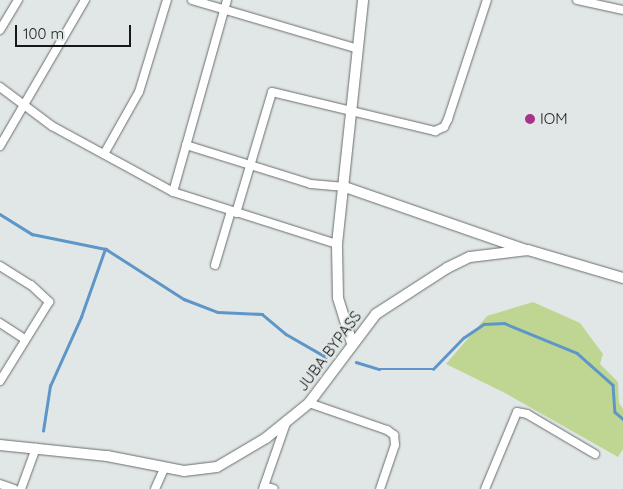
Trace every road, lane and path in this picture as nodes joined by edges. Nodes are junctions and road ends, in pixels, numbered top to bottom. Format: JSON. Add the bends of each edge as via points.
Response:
{"nodes":[{"id":1,"x":18,"y":0,"type":"edge"},
{"id":2,"x":86,"y":0,"type":"edge"},
{"id":3,"x":167,"y":0,"type":"edge"},
{"id":4,"x":192,"y":0,"type":"edge"},
{"id":5,"x":227,"y":0,"type":"edge"},
{"id":6,"x":363,"y":0,"type":"edge"},
{"id":7,"x":488,"y":0,"type":"edge"},
{"id":8,"x":577,"y":0,"type":"edge"},
{"id":9,"x":222,"y":10,"type":"junction"},
{"id":10,"x":623,"y":10,"type":"edge"},
{"id":11,"x":0,"y":30,"type":"edge"},
{"id":12,"x":358,"y":49,"type":"junction"},
{"id":13,"x":0,"y":87,"type":"edge"},
{"id":14,"x":25,"y":107,"type":"junction"},
{"id":15,"x":351,"y":113,"type":"junction"},
{"id":16,"x":0,"y":146,"type":"edge"},
{"id":17,"x":186,"y":146,"type":"junction"},
{"id":18,"x":104,"y":154,"type":"junction"},
{"id":19,"x":251,"y":164,"type":"junction"},
{"id":20,"x":345,"y":187,"type":"junction"},
{"id":21,"x":173,"y":192,"type":"junction"},
{"id":22,"x":234,"y":212,"type":"junction"},
{"id":23,"x":336,"y":244,"type":"junction"},
{"id":24,"x":528,"y":250,"type":"junction"},
{"id":25,"x":216,"y":264,"type":"dead end"},
{"id":26,"x":0,"y":266,"type":"edge"},
{"id":27,"x":623,"y":278,"type":"edge"},
{"id":28,"x":0,"y":323,"type":"edge"},
{"id":29,"x":26,"y":339,"type":"junction"},
{"id":30,"x":352,"y":343,"type":"junction"},
{"id":31,"x":0,"y":381,"type":"edge"},
{"id":32,"x":309,"y":403,"type":"junction"},
{"id":33,"x":287,"y":420,"type":"junction"},
{"id":34,"x":0,"y":445,"type":"edge"},
{"id":35,"x":36,"y":448,"type":"junction"},
{"id":36,"x":595,"y":454,"type":"dead end"},
{"id":37,"x":165,"y":467,"type":"junction"},
{"id":38,"x":0,"y":484,"type":"edge"},
{"id":39,"x":264,"y":487,"type":"edge"},
{"id":40,"x":14,"y":489,"type":"edge"},
{"id":41,"x":21,"y":489,"type":"edge"},
{"id":42,"x":155,"y":489,"type":"edge"},
{"id":43,"x":274,"y":489,"type":"edge"},
{"id":44,"x":380,"y":489,"type":"edge"},
{"id":45,"x":485,"y":489,"type":"edge"}],
"edges":[{"from":1,"to":11,"type":"street"},
{"from":2,"to":14,"type":"street"},
{"from":3,"to":18,"type":"street","via":[[139,92]]},
{"from":4,"to":9,"type":"street"},
{"from":5,"to":9,"type":"street"},
{"from":6,"to":12,"type":"main road"},
{"from":7,"to":15,"type":"street","via":[[444,127],[435,131]]},
{"from":8,"to":10,"type":"street"},
{"from":9,"to":12,"type":"street"},
{"from":9,"to":17,"type":"street"},
{"from":12,"to":15,"type":"main road"},
{"from":13,"to":14,"type":"street"},
{"from":14,"to":16,"type":"street"},
{"from":14,"to":18,"type":"street","via":[[52,126]]},
{"from":15,"to":19,"type":"street","via":[[272,92]]},
{"from":15,"to":20,"type":"main road"},
{"from":17,"to":19,"type":"street"},
{"from":17,"to":21,"type":"street"},
{"from":18,"to":21,"type":"street"},
{"from":19,"to":20,"type":"street","via":[[311,184]]},
{"from":19,"to":22,"type":"street"},
{"from":20,"to":23,"type":"main road"},
{"from":20,"to":24,"type":"main road"},
{"from":21,"to":22,"type":"street"},
{"from":22,"to":23,"type":"street"},
{"from":22,"to":25,"type":"street"},
{"from":23,"to":30,"type":"main road","via":[[338,298]]},
{"from":24,"to":27,"type":"main road","name":"JUBA BYPASS"},
{"from":24,"to":30,"type":"main road","name":"JUBA BYPASS","via":[[470,257],[448,268],[376,314]]},
{"from":26,"to":29,"type":"street","via":[[31,285],[49,302]]},
{"from":28,"to":29,"type":"street"},
{"from":29,"to":31,"type":"street"},
{"from":30,"to":32,"type":"main road","name":"JUBA BYPASS"},
{"from":32,"to":33,"type":"main road","name":"JUBA BYPASS"},
{"from":32,"to":44,"type":"street","via":[[387,430],[394,436],[395,445]]},
{"from":33,"to":37,"type":"main road","name":"JUBA BYPASS","via":[[266,438],[217,467],[184,470]]},
{"from":33,"to":39,"type":"street"},
{"from":34,"to":35,"type":"main road","name":"JUBA BYPASS"},
{"from":35,"to":37,"type":"main road","name":"JUBA BYPASS"},
{"from":35,"to":41,"type":"street"},
{"from":36,"to":45,"type":"street","via":[[527,414],[517,412]]},
{"from":37,"to":42,"type":"street"},
{"from":38,"to":40,"type":"street"},
{"from":39,"to":43,"type":"street"}]}
